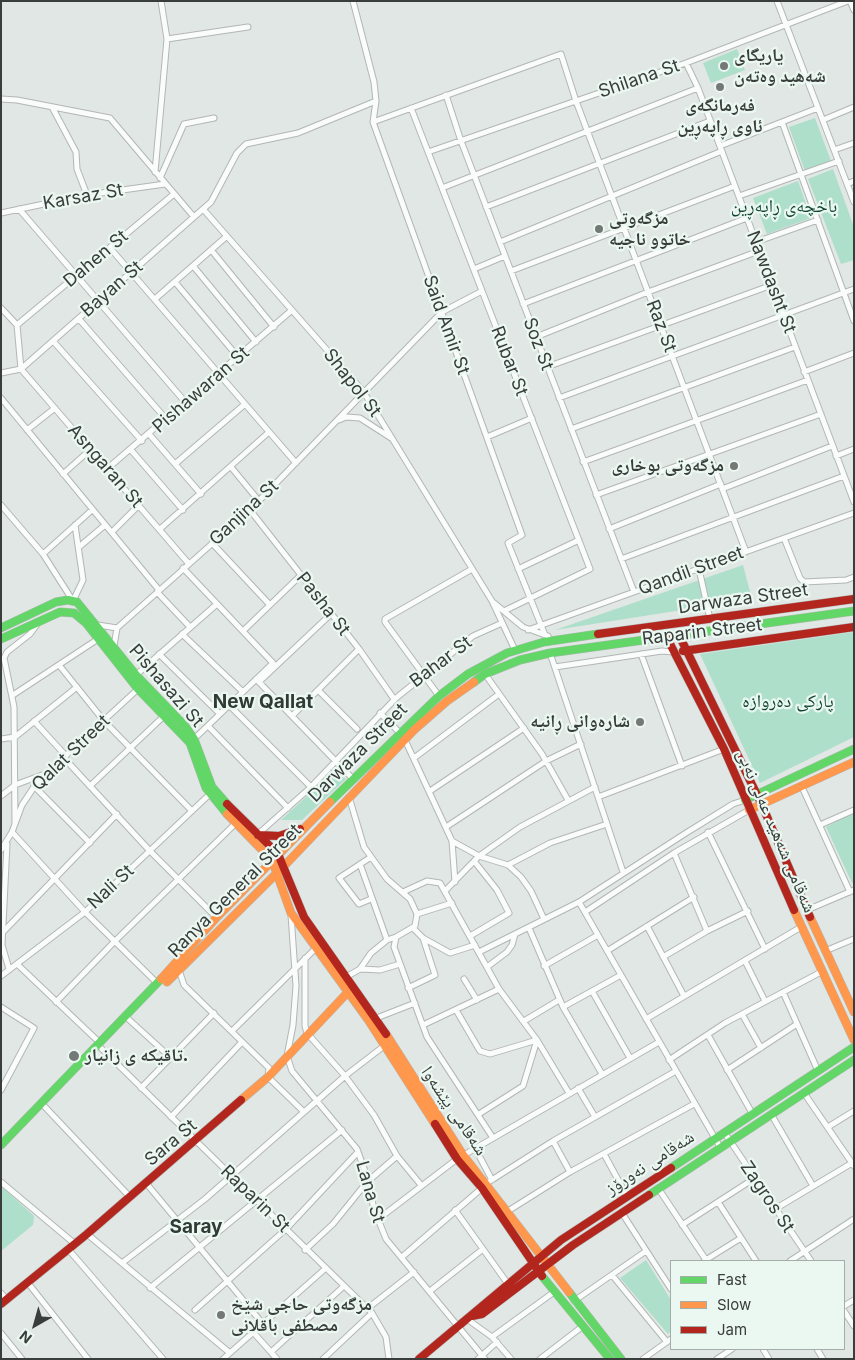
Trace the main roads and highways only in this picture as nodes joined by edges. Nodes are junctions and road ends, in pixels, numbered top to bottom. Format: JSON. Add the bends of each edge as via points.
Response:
{"nodes":[{"id":1,"x":854,"y":599,"type":"edge"},
{"id":2,"x":73,"y":601,"type":"junction"},
{"id":3,"x":854,"y":611,"type":"edge"},
{"id":4,"x":70,"y":612,"type":"junction"},
{"id":5,"x":854,"y":627,"type":"edge"},
{"id":6,"x":1,"y":628,"type":"edge"},
{"id":7,"x":679,"y":634,"type":"junction"},
{"id":8,"x":666,"y":636,"type":"junction"},
{"id":9,"x":1,"y":640,"type":"edge"},
{"id":10,"x":686,"y":651,"type":"junction"},
{"id":11,"x":673,"y":652,"type":"junction"},
{"id":12,"x":192,"y":741,"type":"junction"},
{"id":13,"x":854,"y":749,"type":"edge"},
{"id":14,"x":854,"y":762,"type":"edge"},
{"id":15,"x":212,"y":792,"type":"junction"},
{"id":16,"x":757,"y":795,"type":"junction"},
{"id":17,"x":745,"y":800,"type":"junction"},
{"id":18,"x":762,"y":805,"type":"junction"},
{"id":19,"x":750,"y":810,"type":"junction"},
{"id":20,"x":309,"y":823,"type":"junction"},
{"id":21,"x":258,"y":835,"type":"junction"},
{"id":22,"x":275,"y":857,"type":"junction"},
{"id":23,"x":285,"y":865,"type":"junction"},
{"id":24,"x":278,"y":872,"type":"junction"},
{"id":25,"x":348,"y":992,"type":"junction"},
{"id":26,"x":854,"y":1012,"type":"edge"},
{"id":27,"x":128,"y":1018,"type":"junction"},
{"id":28,"x":372,"y":1020,"type":"junction"},
{"id":29,"x":854,"y":1040,"type":"edge"},
{"id":30,"x":101,"y":1046,"type":"junction"},
{"id":31,"x":854,"y":1047,"type":"edge"},
{"id":32,"x":854,"y":1060,"type":"edge"},
{"id":33,"x":1,"y":1145,"type":"edge"},
{"id":34,"x":1,"y":1152,"type":"edge"},
{"id":35,"x":460,"y":1157,"type":"junction"},
{"id":36,"x":487,"y":1184,"type":"junction"},
{"id":37,"x":541,"y":1257,"type":"junction"},
{"id":38,"x":533,"y":1264,"type":"junction"},
{"id":39,"x":546,"y":1264,"type":"junction"},
{"id":40,"x":538,"y":1271,"type":"junction"},
{"id":41,"x":4,"y":1302,"type":"edge"},
{"id":42,"x":469,"y":1318,"type":"junction"},
{"id":43,"x":609,"y":1358,"type":"edge"},
{"id":44,"x":419,"y":1359,"type":"edge"},
{"id":45,"x":621,"y":1359,"type":"edge"}],
"edges":[{"from":1,"to":20,"type":"main road","name":"Darwaza Street","via":[[565,638],[515,650],[474,670],[439,696]]},
{"from":2,"to":4,"type":"main road"},
{"from":2,"to":6,"type":"main road","via":[[56,602]]},
{"from":2,"to":12,"type":"main road","name":"Pishasazi St","via":[[80,605],[136,675],[185,726]]},
{"from":3,"to":7,"type":"main road","name":"Ranya General Street"},
{"from":4,"to":9,"type":"main road","via":[[60,612]]},
{"from":4,"to":12,"type":"main road","name":"Pishasazi St","via":[[82,619],[138,689]]},
{"from":5,"to":10,"type":"main road","name":"Raparin Street"},
{"from":7,"to":8,"type":"main road","name":"Ranya General Street"},
{"from":7,"to":10,"type":"main road","name":"شەقامی شەهید عەلی نەبی"},
{"from":8,"to":11,"type":"main road","name":"شەقامی شەهید عەلی نەبی"},
{"from":8,"to":23,"type":"main road","name":"Ranya General Street","via":[[550,653],[520,660],[485,674],[447,701],[405,739]]},
{"from":10,"to":11,"type":"main road","name":"Raparin Street"},
{"from":10,"to":16,"type":"main road","name":"شەقامی شەهید عەلی نەبی"},
{"from":11,"to":17,"type":"main road","name":"شەقامی شەهید عەلی نەبی","via":[[724,749]]},
{"from":12,"to":15,"type":"main road","name":"Pishasazi St","via":[[198,770]]},
{"from":13,"to":16,"type":"main road"},
{"from":14,"to":18,"type":"main road"},
{"from":15,"to":21,"type":"main road","name":"Pishasazi St"},
{"from":15,"to":22,"type":"main road","name":"Pishasazi St","via":[[217,804]]},
{"from":16,"to":17,"type":"main road"},
{"from":16,"to":18,"type":"main road","name":"شەقامی شەهید عەلی نەبی"},
{"from":17,"to":19,"type":"main road","name":"شەقامی شەهید عەلی نەبی"},
{"from":18,"to":19,"type":"main road"},
{"from":18,"to":26,"type":"main road","name":"شەقامی شەهید عەلی نەبی"},
{"from":19,"to":29,"type":"main road","name":"شەقامی شەهید عەلی نەبی"},
{"from":20,"to":21,"type":"main road","via":[[286,835]]},
{"from":20,"to":22,"type":"main road","name":"Darwaza Street"},
{"from":21,"to":22,"type":"main road","name":"Pishasazi St"},
{"from":22,"to":23,"type":"main road","name":"Pishasazi St"},
{"from":22,"to":24,"type":"main road","name":"Pishasazi St"},
{"from":22,"to":27,"type":"main road","name":"Darwaza Street"},
{"from":23,"to":24,"type":"main road","name":"Ranya General Street"},
{"from":23,"to":28,"type":"main road","name":"شەقامی پێشەوا","via":[[304,917]]},
{"from":24,"to":25,"type":"main road","name":"شەقامی پێشەوا","via":[[291,913]]},
{"from":24,"to":27,"type":"main road","name":"Ranya General Street"},
{"from":25,"to":28,"type":"main road","name":"شەقامی پێشەوا"},
{"from":25,"to":41,"type":"main road","name":"Sara St","via":[[268,1077],[196,1142]]},
{"from":27,"to":30,"type":"main road","name":"Ranya General Street"},
{"from":28,"to":35,"type":"main road","name":"شەقامی پێشەوا"},
{"from":28,"to":35,"type":"main road","name":"شەقامی پێشەوا","via":[[384,1046]]},
{"from":30,"to":33,"type":"main road"},
{"from":30,"to":34,"type":"main road","name":"Ranya General Street"},
{"from":31,"to":37,"type":"main road","name":"شەقامی نەورۆز","via":[[627,1196]]},
{"from":32,"to":39,"type":"main road","name":"شەقامی نەورۆز"},
{"from":35,"to":36,"type":"main road","name":"شەقامی پێشەوا"},
{"from":36,"to":37,"type":"main road","name":"شەقامی پێشەوا"},
{"from":36,"to":38,"type":"main road","name":"شەقامی پێشەوا"},
{"from":37,"to":38,"type":"main road","name":"شەقامی نەورۆز"},
{"from":37,"to":39,"type":"main road","name":"شەقامی پێشەوا"},
{"from":38,"to":40,"type":"main road","name":"شەقامی پێشەوا"},
{"from":38,"to":42,"type":"main road","name":"شەقامی نەورۆز"},
{"from":39,"to":40,"type":"main road","name":"شەقامی نەورۆز"},
{"from":39,"to":45,"type":"main road","name":"شەقامی پێشەوا"},
{"from":40,"to":42,"type":"main road","name":"شەقامی نەورۆز","via":[[482,1314]]},
{"from":40,"to":43,"type":"main road","name":"شەقامی پێشەوا"},
{"from":42,"to":44,"type":"main road","name":"شەقامی نەورۆز"}]}
